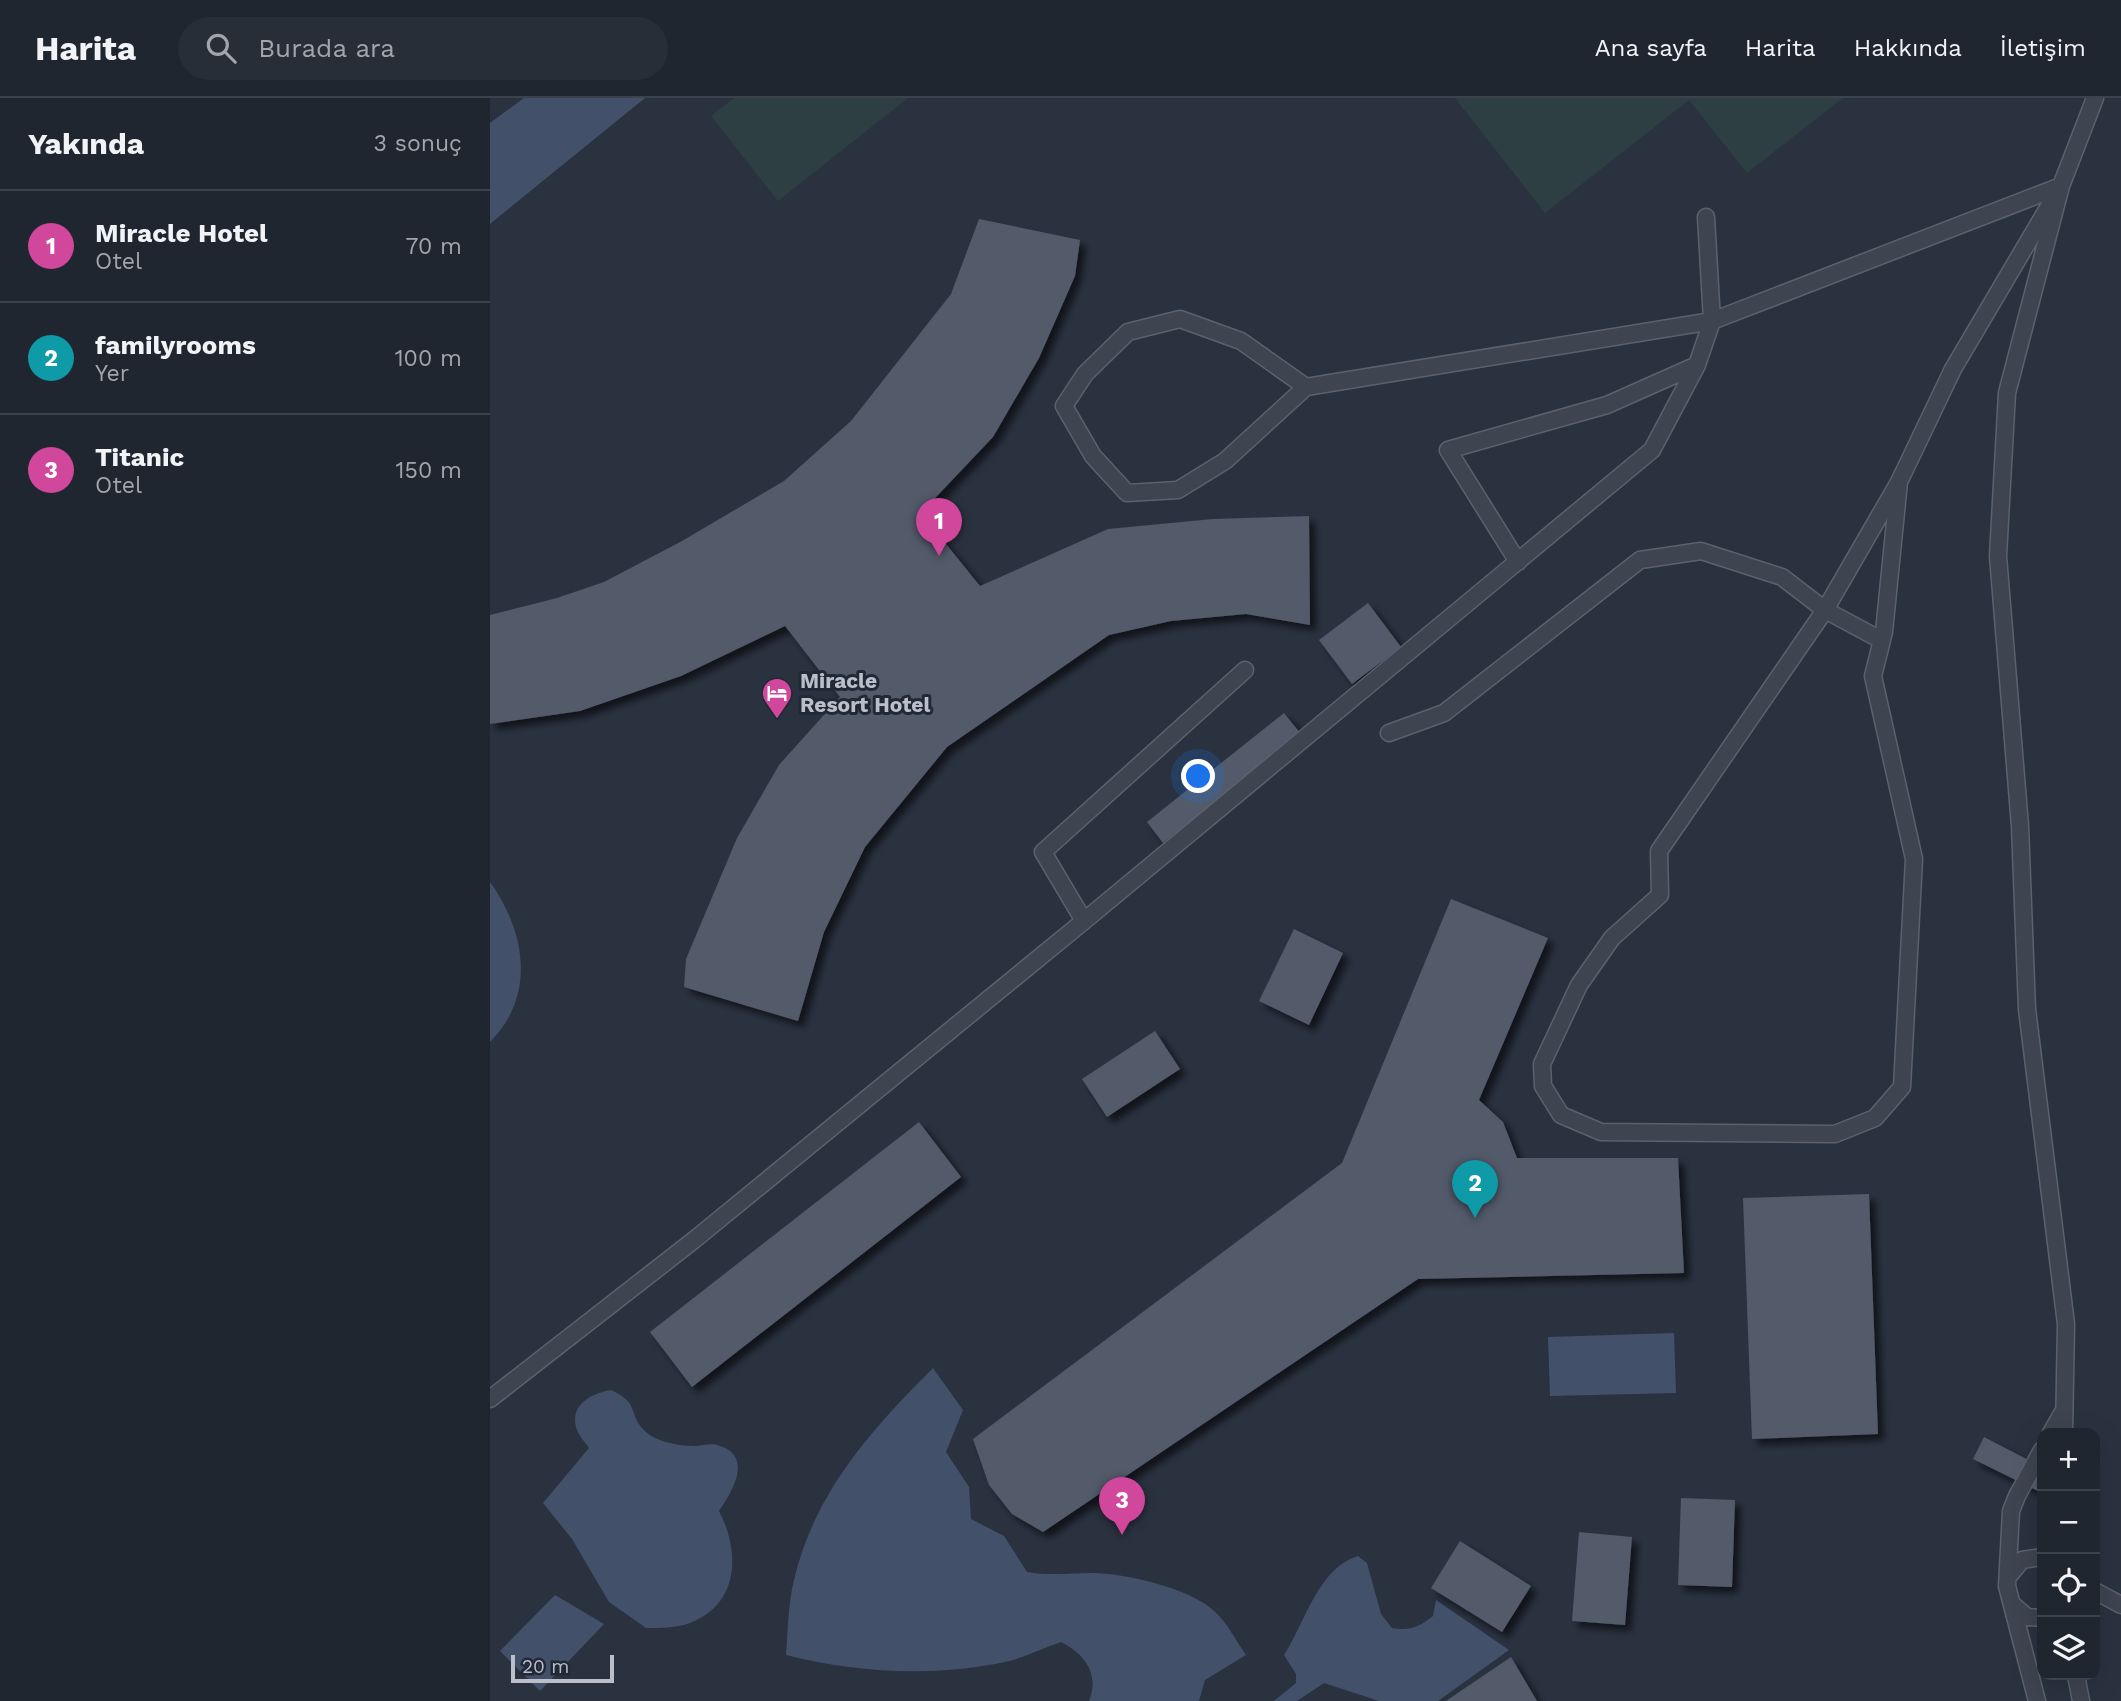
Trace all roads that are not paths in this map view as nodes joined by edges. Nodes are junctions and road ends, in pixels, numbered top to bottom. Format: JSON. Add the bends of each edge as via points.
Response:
{"nodes":[{"id":1,"x":2095,"y":98,"type":"edge"},
{"id":2,"x":2061,"y":186,"type":"junction"},
{"id":3,"x":1706,"y":216,"type":"dead end"},
{"id":4,"x":1712,"y":321,"type":"junction"},
{"id":5,"x":1697,"y":365,"type":"junction"},
{"id":6,"x":1306,"y":387,"type":"junction"},
{"id":7,"x":1899,"y":482,"type":"junction"},
{"id":8,"x":1518,"y":562,"type":"junction"},
{"id":9,"x":1825,"y":610,"type":"junction"},
{"id":10,"x":1881,"y":640,"type":"junction"},
{"id":11,"x":1245,"y":670,"type":"dead end"},
{"id":12,"x":1389,"y":733,"type":"dead end"},
{"id":13,"x":1084,"y":921,"type":"junction"},
{"id":14,"x":490,"y":1399,"type":"edge"},
{"id":15,"x":2063,"y":1412,"type":"junction"},
{"id":16,"x":2054,"y":1428,"type":"edge"},
{"id":17,"x":2064,"y":1428,"type":"edge"},
{"id":18,"x":2037,"y":1459,"type":"edge"},
{"id":19,"x":2037,"y":1558,"type":"edge"},
{"id":20,"x":2008,"y":1578,"type":"junction"},
{"id":21,"x":2100,"y":1594,"type":"edge"},
{"id":22,"x":2010,"y":1602,"type":"junction"},
{"id":23,"x":2121,"y":1605,"type":"edge"},
{"id":24,"x":2037,"y":1618,"type":"edge"},
{"id":25,"x":2077,"y":1680,"type":"edge"},
{"id":26,"x":2037,"y":1701,"type":"edge"},
{"id":27,"x":2081,"y":1701,"type":"edge"}],
"edges":[{"from":1,"to":2,"type":"lane"},
{"from":2,"to":4,"type":"lane"},
{"from":2,"to":7,"type":"lane","via":[[1952,369]]},
{"from":2,"to":15,"type":"lane","via":[[2007,393],[1998,556],[2020,826],[2027,1009],[2066,1324]]},
{"from":3,"to":4,"type":"lane"},
{"from":4,"to":5,"type":"lane"},
{"from":4,"to":6,"type":"lane"},
{"from":5,"to":8,"type":"lane","via":[[1652,450]]},
{"from":5,"to":8,"type":"lane","via":[[1607,405],[1448,450]]},
{"from":6,"to":6,"type":"lane","via":[[1226,461],[1178,490],[1127,493],[1093,456],[1064,406],[1085,374],[1128,332],[1180,319],[1241,341]]},
{"from":7,"to":9,"type":"lane"},
{"from":7,"to":10,"type":"lane"},
{"from":8,"to":13,"type":"lane"},
{"from":9,"to":10,"type":"lane"},
{"from":9,"to":10,"type":"lane","via":[[1659,851],[1660,895],[1612,938],[1579,985],[1542,1064],[1543,1086],[1561,1115],[1601,1132],[1835,1134],[1875,1118],[1902,1087],[1914,859],[1873,676]]},
{"from":9,"to":12,"type":"lane","via":[[1782,577],[1700,551],[1640,560],[1444,713]]},
{"from":11,"to":13,"type":"lane","via":[[1042,852]]},
{"from":13,"to":14,"type":"lane","via":[[704,1232]]},
{"from":15,"to":16,"type":"lane"},
{"from":15,"to":17,"type":"lane"},
{"from":18,"to":20,"type":"lane","via":[[2011,1511]]},
{"from":19,"to":20,"type":"lane","via":[[2022,1560]]},
{"from":20,"to":22,"type":"lane"},
{"from":21,"to":23,"type":"lane"},
{"from":22,"to":24,"type":"lane","via":[[2027,1617]]},
{"from":22,"to":26,"type":"lane"},
{"from":25,"to":27,"type":"lane"}]}
